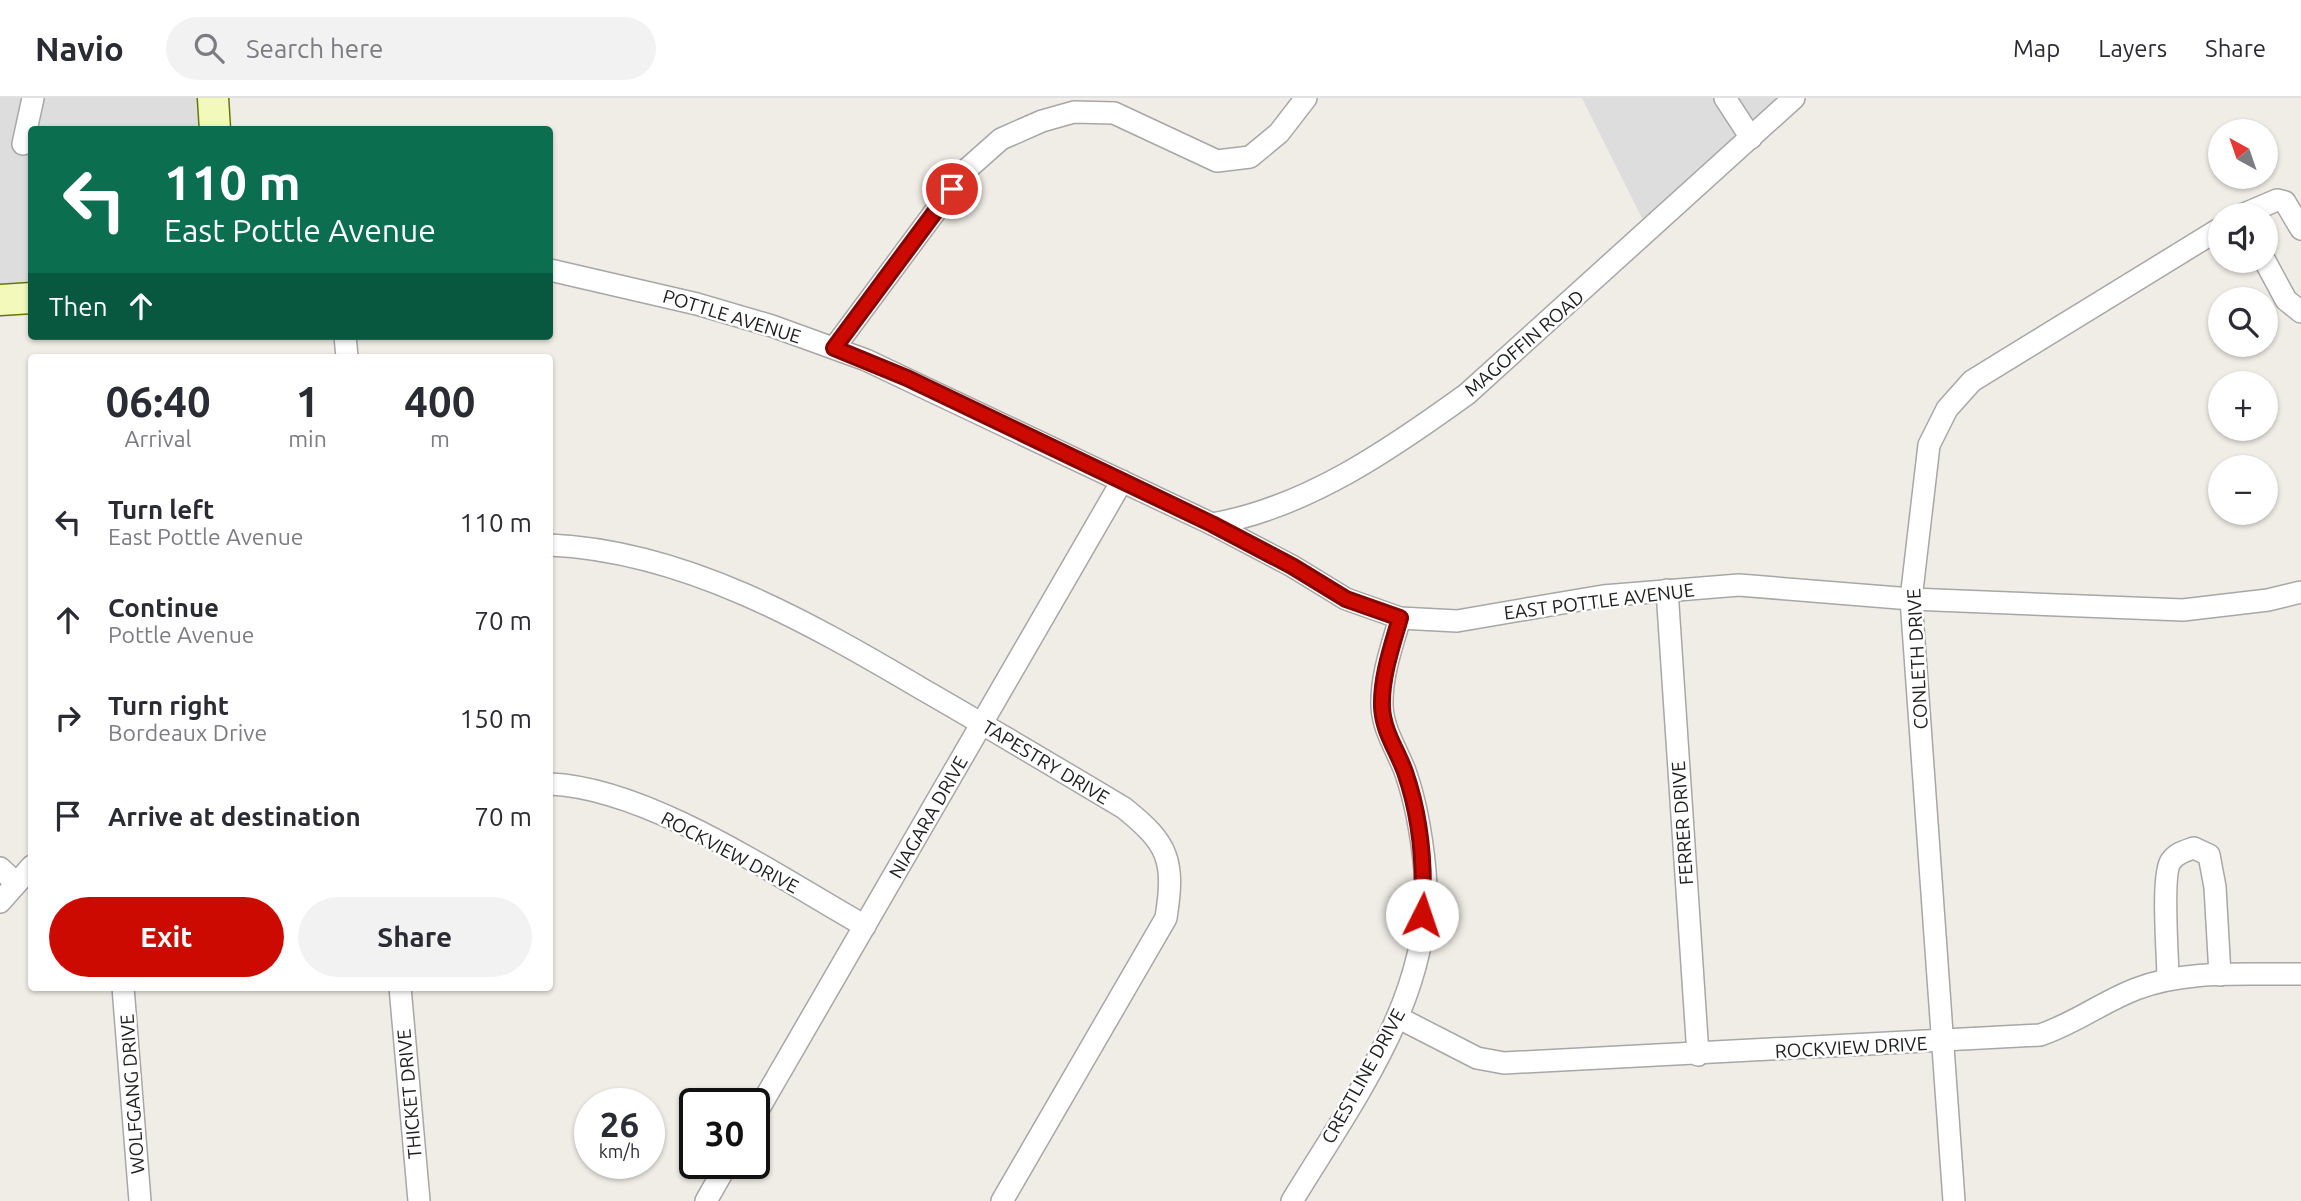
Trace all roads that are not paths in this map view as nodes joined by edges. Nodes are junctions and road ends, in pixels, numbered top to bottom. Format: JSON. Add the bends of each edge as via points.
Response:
{"nodes":[{"id":1,"x":33,"y":98,"type":"edge"},
{"id":2,"x":213,"y":98,"type":"edge"},
{"id":3,"x":1306,"y":98,"type":"edge"},
{"id":4,"x":1725,"y":98,"type":"edge"},
{"id":5,"x":1794,"y":98,"type":"edge"},
{"id":6,"x":215,"y":126,"type":"edge"},
{"id":7,"x":1751,"y":138,"type":"junction"},
{"id":8,"x":23,"y":144,"type":"dead end"},
{"id":9,"x":2270,"y":203,"type":"edge"},
{"id":10,"x":2301,"y":229,"type":"edge"},
{"id":11,"x":2208,"y":236,"type":"edge"},
{"id":12,"x":553,"y":271,"type":"edge"},
{"id":13,"x":2271,"y":273,"type":"edge"},
{"id":14,"x":28,"y":298,"type":"edge"},
{"id":15,"x":0,"y":300,"type":"edge"},
{"id":16,"x":2301,"y":312,"type":"edge"},
{"id":17,"x":834,"y":348,"type":"junction"},
{"id":18,"x":1122,"y":481,"type":"junction"},
{"id":19,"x":1212,"y":524,"type":"junction"},
{"id":20,"x":553,"y":545,"type":"edge"},
{"id":21,"x":1667,"y":590,"type":"junction"},
{"id":22,"x":2301,"y":592,"type":"edge"},
{"id":23,"x":1911,"y":599,"type":"junction"},
{"id":24,"x":1400,"y":618,"type":"junction"},
{"id":25,"x":982,"y":724,"type":"junction"},
{"id":26,"x":553,"y":786,"type":"edge"},
{"id":27,"x":0,"y":868,"type":"edge"},
{"id":28,"x":28,"y":870,"type":"edge"},
{"id":29,"x":16,"y":883,"type":"junction"},
{"id":30,"x":0,"y":902,"type":"edge"},
{"id":31,"x":865,"y":926,"type":"junction"},
{"id":32,"x":2301,"y":974,"type":"edge"},
{"id":33,"x":2220,"y":975,"type":"junction"},
{"id":34,"x":2168,"y":979,"type":"junction"},
{"id":35,"x":123,"y":991,"type":"edge"},
{"id":36,"x":400,"y":991,"type":"edge"},
{"id":37,"x":1399,"y":1018,"type":"junction"},
{"id":38,"x":1943,"y":1042,"type":"junction"},
{"id":39,"x":1698,"y":1055,"type":"junction"},
{"id":40,"x":770,"y":1089,"type":"edge"},
{"id":41,"x":718,"y":1179,"type":"edge"},
{"id":42,"x":140,"y":1201,"type":"edge"},
{"id":43,"x":419,"y":1201,"type":"edge"},
{"id":44,"x":706,"y":1201,"type":"edge"},
{"id":45,"x":1002,"y":1201,"type":"edge"},
{"id":46,"x":1292,"y":1201,"type":"edge"},
{"id":47,"x":1954,"y":1201,"type":"edge"}],
"edges":[{"from":1,"to":8,"type":"street"},
{"from":2,"to":6,"type":"street"},
{"from":3,"to":17,"type":"street","via":[[1279,132],[1250,157],[1217,161],[1114,113],[1074,112],[1001,139],[967,170]]},
{"from":4,"to":7,"type":"street"},
{"from":5,"to":7,"type":"street","name":"MAGOFFIN ROAD"},
{"from":7,"to":19,"type":"street","name":"MAGOFFIN ROAD","via":[[1507,360],[1414,432],[1275,507]]},
{"from":9,"to":10,"type":"street","via":[[2277,200],[2291,208]]},
{"from":11,"to":23,"type":"street","name":"CONLETH DRIVE","via":[[1972,380],[1947,409],[1928,444]]},
{"from":12,"to":17,"type":"street","name":"POTTLE AVENUE","via":[[697,304]]},
{"from":13,"to":16,"type":"street","via":[[2286,300]]},
{"from":14,"to":15,"type":"street"},
{"from":17,"to":18,"type":"street","name":"POTTLE AVENUE"},
{"from":18,"to":19,"type":"street","name":"POTTLE AVENUE"},
{"from":18,"to":25,"type":"street","name":"NIAGARA DRIVE"},
{"from":19,"to":24,"type":"street","name":"EAST POTTLE AVENUE","via":[[1346,599]]},
{"from":20,"to":25,"type":"street","name":"TAPESTRY DRIVE","via":[[581,547],[726,585],[840,641]]},
{"from":21,"to":23,"type":"street","name":"EAST POTTLE AVENUE","via":[[1739,585]]},
{"from":21,"to":24,"type":"street","name":"EAST POTTLE AVENUE","via":[[1457,621]]},
{"from":21,"to":39,"type":"street","name":"FERRER DRIVE"},
{"from":22,"to":23,"type":"street","name":"EAST POTTLE AVENUE","via":[[2183,610]]},
{"from":23,"to":38,"type":"street","name":"CONLETH DRIVE"},
{"from":24,"to":37,"type":"street","name":"CRESTLINE DRIVE","via":[[1386,669],[1382,707],[1390,740],[1405,771],[1425,873],[1421,935]]},
{"from":25,"to":31,"type":"street","name":"NIAGARA DRIVE"},
{"from":25,"to":45,"type":"street","name":"TAPESTRY DRIVE","via":[[1124,808],[1152,830],[1168,859],[1171,886],[1166,918]]},
{"from":26,"to":31,"type":"street","name":"ROCKVIEW DRIVE","via":[[610,796],[675,819]]},
{"from":27,"to":29,"type":"street"},
{"from":28,"to":29,"type":"street"},
{"from":29,"to":30,"type":"street"},
{"from":31,"to":40,"type":"street","name":"NIAGARA DRIVE"},
{"from":32,"to":33,"type":"street","name":"ROCKVIEW DRIVE"},
{"from":33,"to":34,"type":"street","name":"ROCKVIEW DRIVE"},
{"from":33,"to":34,"type":"street","via":[[2209,855],[2194,848],[2180,852],[2169,863]]},
{"from":34,"to":38,"type":"street","name":"ROCKVIEW DRIVE","via":[[2136,989],[2067,1027],[2040,1035]]},
{"from":35,"to":42,"type":"street","name":"WOLFGANG DRIVE"},
{"from":36,"to":43,"type":"street","name":"THICKET DRIVE"},
{"from":37,"to":39,"type":"street","name":"ROCKVIEW DRIVE","via":[[1477,1058],[1504,1063]]},
{"from":37,"to":46,"type":"street","name":"CRESTLINE DRIVE"},
{"from":38,"to":39,"type":"street","name":"ROCKVIEW DRIVE"},
{"from":38,"to":47,"type":"street","name":"CONLETH DRIVE"},
{"from":41,"to":44,"type":"street"}]}
